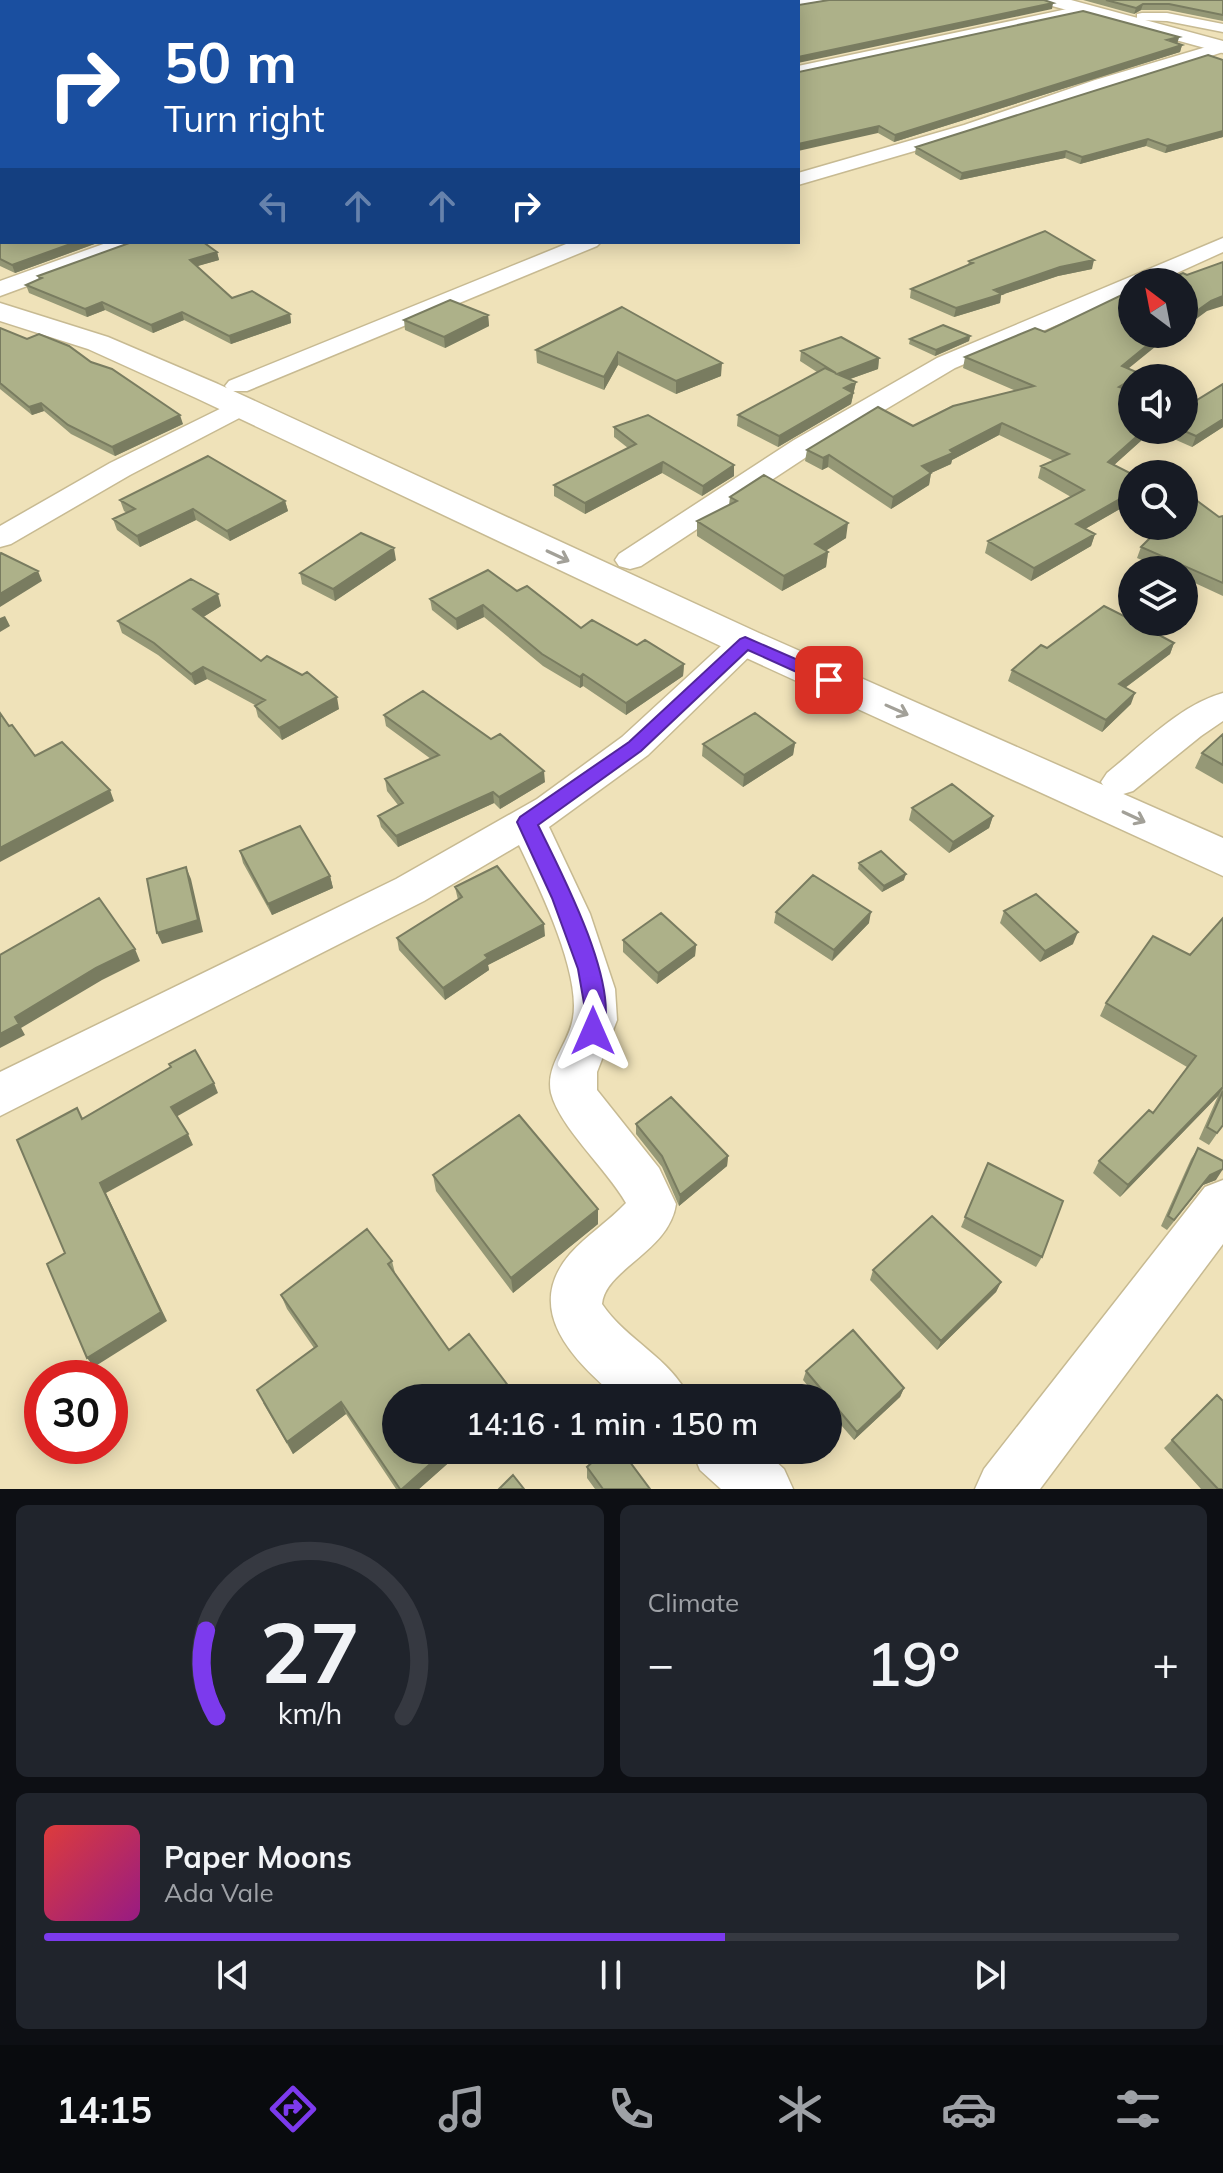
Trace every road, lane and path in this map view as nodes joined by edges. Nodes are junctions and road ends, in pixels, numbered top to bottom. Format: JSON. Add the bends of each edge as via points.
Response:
{"nodes":[{"id":1,"x":826,"y":0,"type":"edge"},
{"id":2,"x":1051,"y":0,"type":"edge"},
{"id":3,"x":800,"y":4,"type":"edge"},
{"id":4,"x":1081,"y":4,"type":"edge"},
{"id":5,"x":1223,"y":15,"type":"edge"},
{"id":6,"x":1142,"y":17,"type":"junction"},
{"id":7,"x":1203,"y":24,"type":"junction"},
{"id":8,"x":1223,"y":28,"type":"edge"},
{"id":9,"x":1223,"y":41,"type":"edge"},
{"id":10,"x":1223,"y":47,"type":"edge"},
{"id":11,"x":800,"y":71,"type":"edge"},
{"id":12,"x":800,"y":178,"type":"edge"},
{"id":13,"x":124,"y":244,"type":"edge"},
{"id":14,"x":585,"y":244,"type":"edge"},
{"id":15,"x":1223,"y":244,"type":"edge"},
{"id":16,"x":1170,"y":268,"type":"edge"},
{"id":17,"x":0,"y":291,"type":"edge"},
{"id":18,"x":1118,"y":291,"type":"edge"},
{"id":19,"x":0,"y":312,"type":"edge"},
{"id":20,"x":239,"y":397,"type":"junction"},
{"id":21,"x":0,"y":538,"type":"edge"},
{"id":22,"x":630,"y":560,"type":"junction"},
{"id":23,"x":745,"y":642,"type":"junction"},
{"id":24,"x":1223,"y":705,"type":"edge"},
{"id":25,"x":1120,"y":782,"type":"junction"},
{"id":26,"x":527,"y":822,"type":"junction"},
{"id":27,"x":1223,"y":828,"type":"edge"},
{"id":28,"x":1223,"y":858,"type":"edge"},
{"id":29,"x":0,"y":1095,"type":"edge"},
{"id":30,"x":1223,"y":1204,"type":"edge"},
{"id":31,"x":645,"y":1384,"type":"edge"},
{"id":32,"x":736,"y":1464,"type":"edge"},
{"id":33,"x":764,"y":1489,"type":"edge"},
{"id":34,"x":1004,"y":1489,"type":"edge"}],
"edges":[{"from":1,"to":3,"type":"street"},
{"from":2,"to":4,"type":"street"},
{"from":4,"to":6,"type":"street"},
{"from":4,"to":10,"type":"street"},
{"from":4,"to":11,"type":"street"},
{"from":5,"to":7,"type":"street"},
{"from":6,"to":7,"type":"street"},
{"from":6,"to":9,"type":"street"},
{"from":7,"to":8,"type":"street"},
{"from":10,"to":12,"type":"street"},
{"from":13,"to":17,"type":"street"},
{"from":14,"to":20,"type":"street"},
{"from":15,"to":16,"type":"street"},
{"from":17,"to":20,"type":"street"},
{"from":18,"to":22,"type":"street","via":[[946,363],[804,446]]},
{"from":19,"to":20,"type":"street"},
{"from":20,"to":21,"type":"street"},
{"from":20,"to":22,"type":"street"},
{"from":20,"to":23,"type":"street","one_way":true},
{"from":22,"to":25,"type":"street"},
{"from":23,"to":26,"type":"street","via":[[635,746]]},
{"from":23,"to":28,"type":"street","one_way":true},
{"from":24,"to":25,"type":"street"},
{"from":25,"to":27,"type":"street"},
{"from":26,"to":29,"type":"street","via":[[410,890]]},
{"from":26,"to":31,"type":"street","via":[[589,969],[596,1009],[593,1031],[575,1063],[575,1096],[651,1203],[641,1223],[578,1287],[575,1309],[585,1331]]},
{"from":30,"to":34,"type":"street"},
{"from":32,"to":33,"type":"street"}]}
